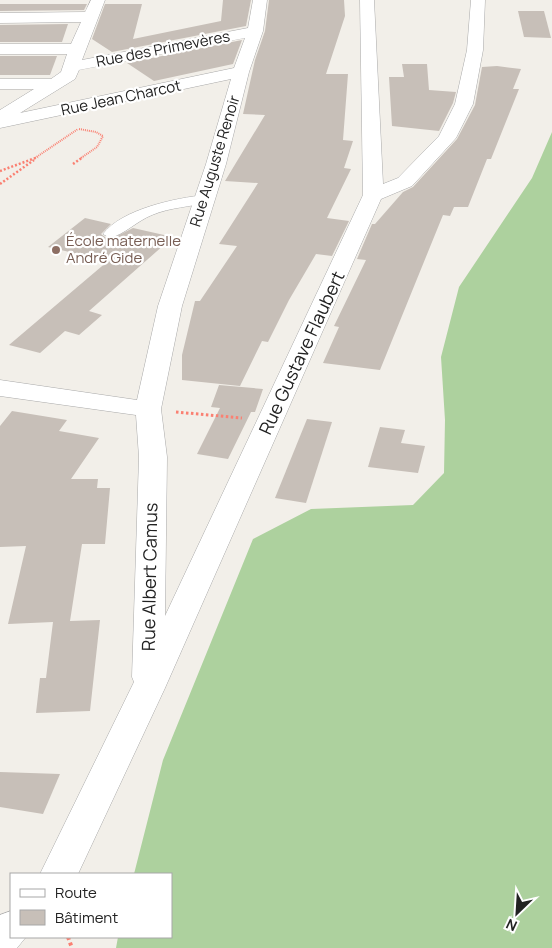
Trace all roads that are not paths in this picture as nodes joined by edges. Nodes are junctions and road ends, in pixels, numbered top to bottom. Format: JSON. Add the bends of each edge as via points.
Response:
{"nodes":[{"id":1,"x":98,"y":0,"type":"edge"},
{"id":2,"x":260,"y":0,"type":"edge"},
{"id":3,"x":367,"y":0,"type":"edge"},
{"id":4,"x":478,"y":0,"type":"edge"},
{"id":5,"x":90,"y":17,"type":"junction"},
{"id":6,"x":0,"y":18,"type":"edge"},
{"id":7,"x":255,"y":31,"type":"junction"},
{"id":8,"x":0,"y":49,"type":"edge"},
{"id":9,"x":77,"y":49,"type":"junction"},
{"id":10,"x":71,"y":67,"type":"junction"},
{"id":11,"x":241,"y":72,"type":"junction"},
{"id":12,"x":0,"y":84,"type":"edge"},
{"id":13,"x":57,"y":84,"type":"junction"},
{"id":14,"x":0,"y":118,"type":"edge"},
{"id":15,"x":0,"y":123,"type":"edge"},
{"id":16,"x":374,"y":195,"type":"junction"},
{"id":17,"x":205,"y":199,"type":"junction"},
{"id":18,"x":110,"y":234,"type":"dead end"},
{"id":19,"x":0,"y":388,"type":"edge"},
{"id":20,"x":148,"y":409,"type":"junction"},
{"id":21,"x":148,"y":688,"type":"junction"},
{"id":22,"x":59,"y":873,"type":"edge"},
{"id":23,"x":10,"y":929,"type":"edge"},
{"id":24,"x":0,"y":938,"type":"edge"}],
"edges":[{"from":1,"to":5,"type":"street"},
{"from":2,"to":7,"type":"street","name":"Rue Auguste Renoir"},
{"from":3,"to":16,"type":"street","name":"Rue Gustave Flaubert"},
{"from":4,"to":16,"type":"street","via":[[474,50],[464,104],[447,138],[405,182]]},
{"from":5,"to":6,"type":"street"},
{"from":5,"to":9,"type":"street"},
{"from":7,"to":10,"type":"street","name":"Rue des Primevères"},
{"from":7,"to":11,"type":"street","name":"Rue Auguste Renoir"},
{"from":8,"to":9,"type":"street"},
{"from":9,"to":10,"type":"street"},
{"from":10,"to":13,"type":"street","via":[[69,75]]},
{"from":11,"to":15,"type":"street","name":"Rue Jean Charcot"},
{"from":11,"to":17,"type":"street","name":"Rue Auguste Renoir"},
{"from":12,"to":13,"type":"street"},
{"from":13,"to":14,"type":"street"},
{"from":16,"to":21,"type":"street","name":"Rue Gustave Flaubert"},
{"from":17,"to":18,"type":"lane","via":[[161,205],[134,217]]},
{"from":17,"to":20,"type":"street","name":"Rue Auguste Renoir","via":[[170,306]]},
{"from":19,"to":20,"type":"street"},
{"from":20,"to":21,"type":"street","name":"Rue Albert Camus","via":[[153,457]]},
{"from":21,"to":22,"type":"street","name":"Rue Albert Camus"},
{"from":23,"to":24,"type":"street"}]}
